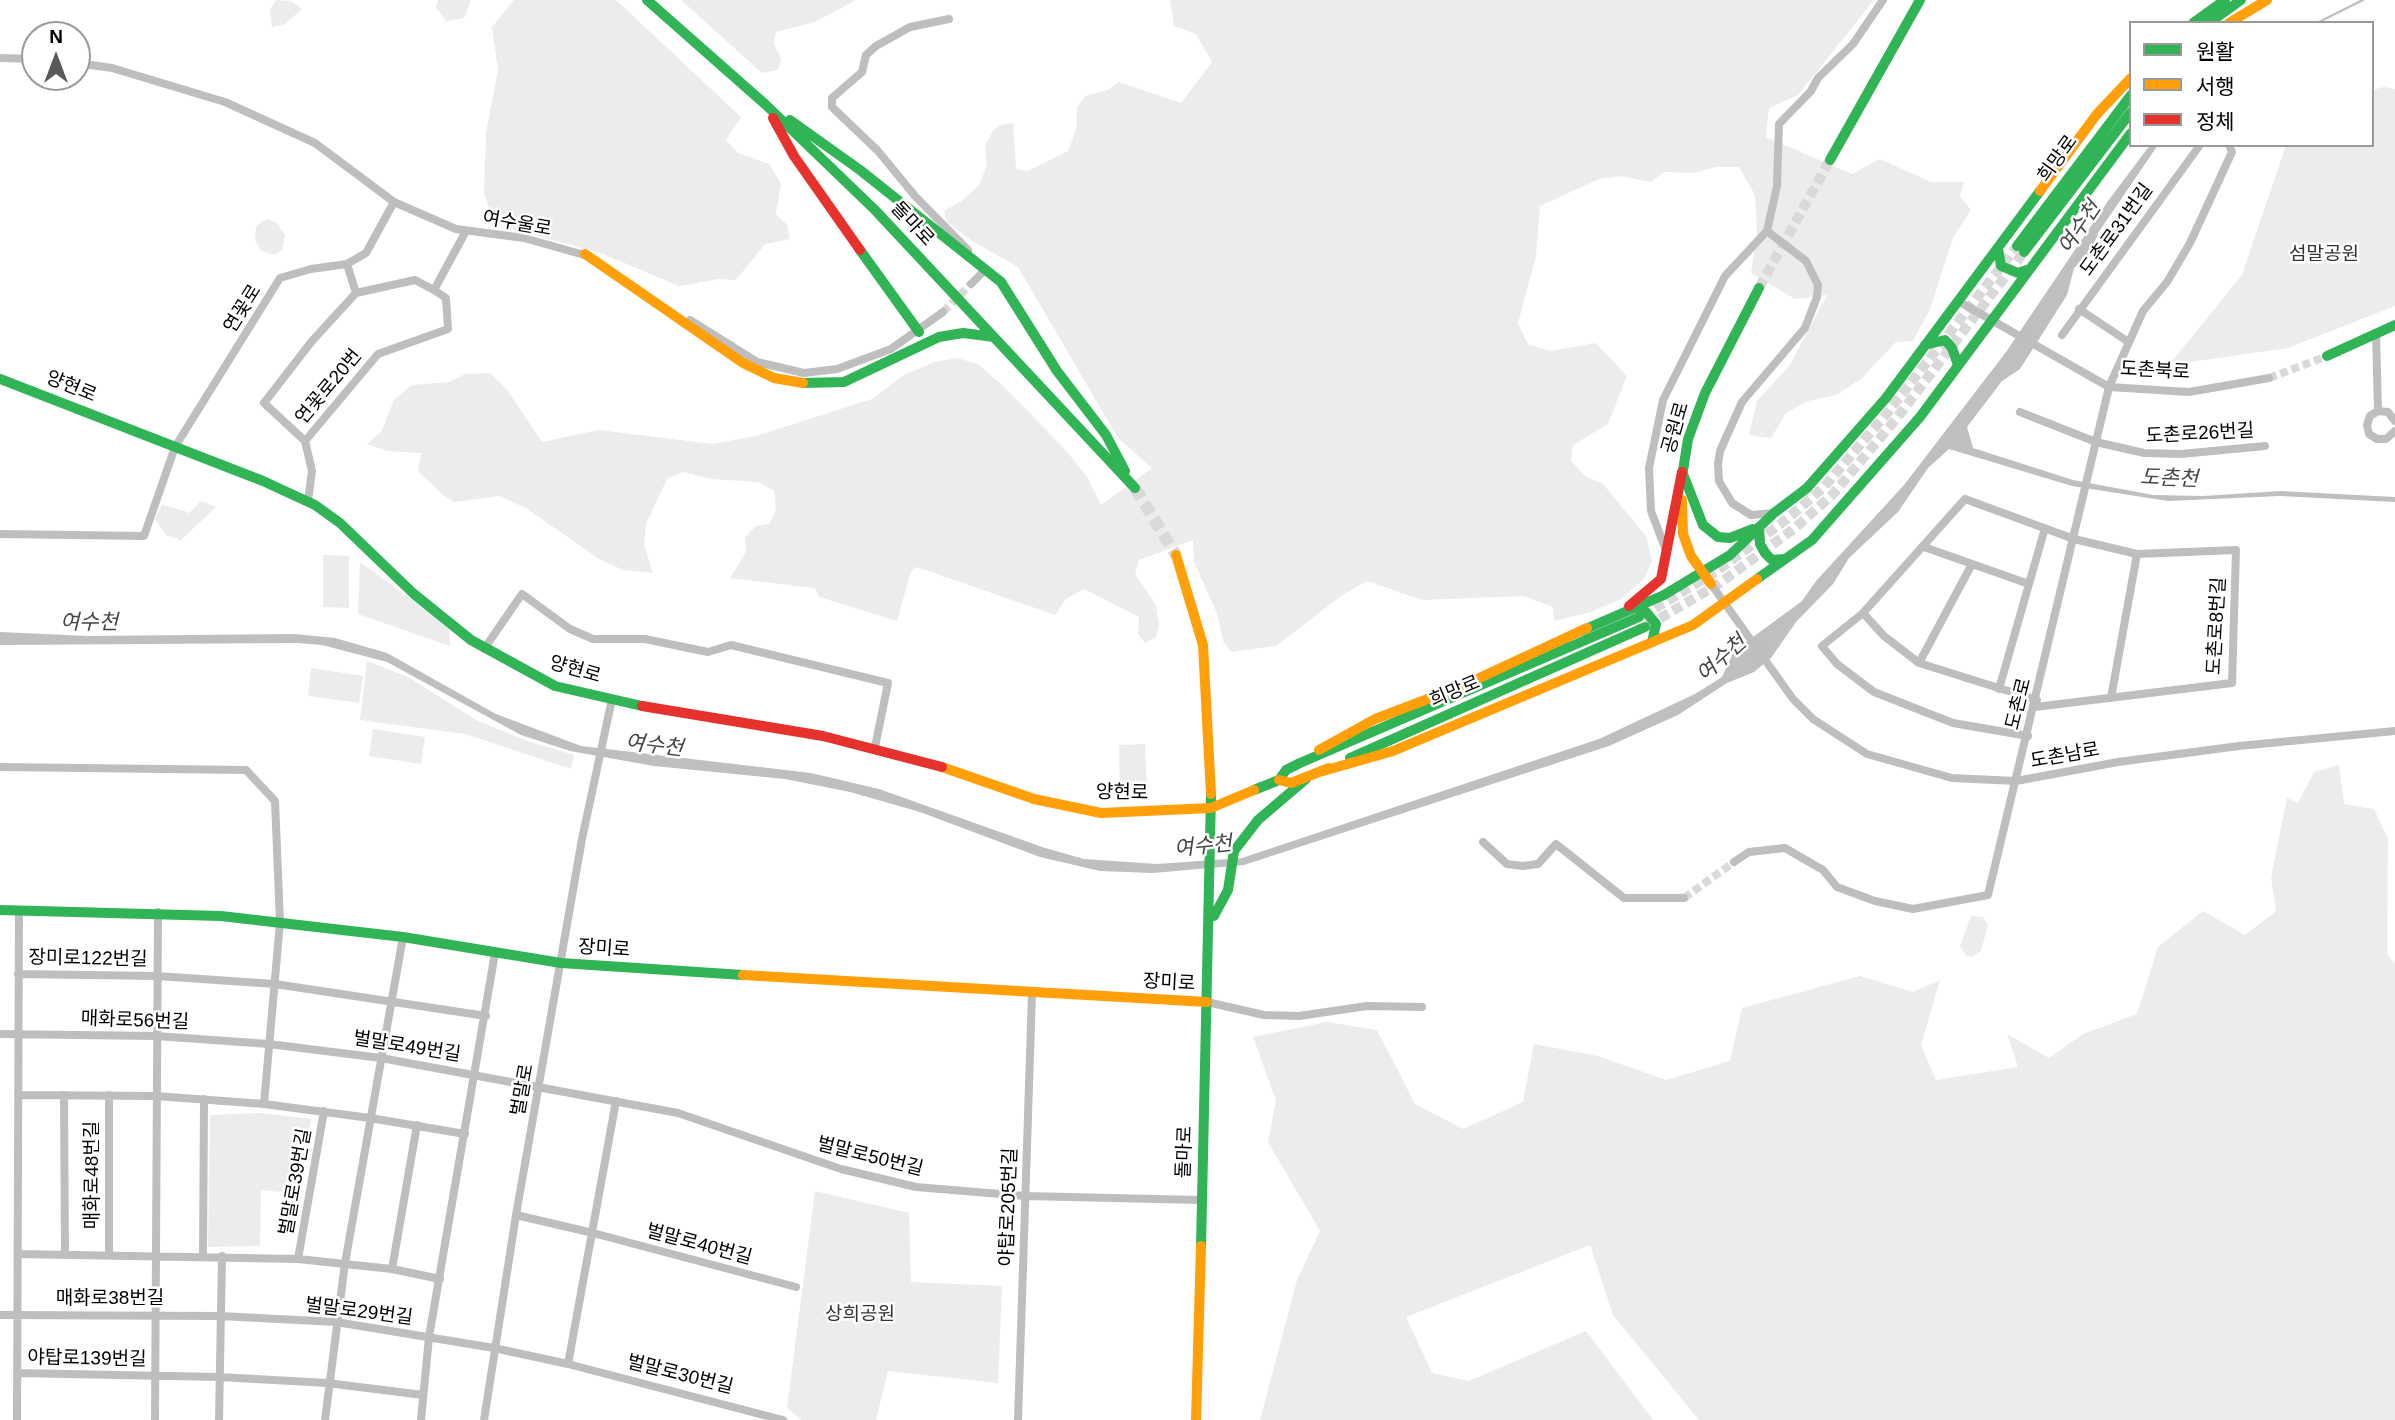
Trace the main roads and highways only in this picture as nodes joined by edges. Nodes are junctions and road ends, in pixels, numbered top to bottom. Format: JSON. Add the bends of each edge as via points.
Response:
{"nodes":[{"id":1,"x":647,"y":0,"type":"edge"},
{"id":2,"x":1920,"y":0,"type":"edge"},
{"id":3,"x":2225,"y":0,"type":"edge"},
{"id":4,"x":2241,"y":0,"type":"edge"},
{"id":5,"x":2269,"y":0,"type":"edge"},
{"id":6,"x":2196,"y":21,"type":"edge"},
{"id":7,"x":2212,"y":21,"type":"edge"},
{"id":8,"x":2233,"y":21,"type":"edge"},
{"id":9,"x":2247,"y":21,"type":"edge"},
{"id":10,"x":2129,"y":80,"type":"edge"},
{"id":11,"x":2129,"y":98,"type":"edge"},
{"id":12,"x":766,"y":105,"type":"junction"},
{"id":13,"x":2129,"y":115,"type":"edge"},
{"id":14,"x":2129,"y":136,"type":"edge"},
{"id":15,"x":1830,"y":159,"type":"tunnel mouth"},
{"id":16,"x":1998,"y":248,"type":"junction"},
{"id":17,"x":585,"y":254,"type":"road end"},
{"id":18,"x":2030,"y":269,"type":"junction"},
{"id":19,"x":1759,"y":288,"type":"tunnel mouth"},
{"id":20,"x":2395,"y":325,"type":"edge"},
{"id":21,"x":919,"y":332,"type":"road end"},
{"id":22,"x":994,"y":337,"type":"junction"},
{"id":23,"x":1925,"y":345,"type":"junction"},
{"id":24,"x":2327,"y":356,"type":"tunnel mouth"},
{"id":25,"x":1958,"y":365,"type":"junction"},
{"id":26,"x":0,"y":379,"type":"edge"},
{"id":27,"x":1682,"y":472,"type":"junction"},
{"id":28,"x":1774,"y":513,"type":"junction"},
{"id":29,"x":1759,"y":527,"type":"junction"},
{"id":30,"x":1176,"y":555,"type":"tunnel mouth"},
{"id":31,"x":1786,"y":559,"type":"junction"},
{"id":32,"x":1703,"y":572,"type":"junction"},
{"id":33,"x":1711,"y":584,"type":"road end"},
{"id":34,"x":1640,"y":617,"type":"junction"},
{"id":35,"x":1581,"y":631,"type":"junction"},
{"id":36,"x":1652,"y":642,"type":"junction"},
{"id":37,"x":1300,"y":763,"type":"junction"},
{"id":38,"x":1323,"y":771,"type":"junction"},
{"id":39,"x":1306,"y":779,"type":"junction"},
{"id":40,"x":1279,"y":780,"type":"junction"},
{"id":41,"x":1211,"y":808,"type":"junction"},
{"id":42,"x":0,"y":910,"type":"edge"},
{"id":43,"x":1211,"y":922,"type":"junction"},
{"id":44,"x":1207,"y":1002,"type":"junction"},
{"id":45,"x":1196,"y":1420,"type":"edge"}],
"edges":[{"from":1,"to":12,"type":"main road","name":"돌마로"},
{"from":2,"to":15,"type":"main road"},
{"from":3,"to":6,"type":"main road"},
{"from":4,"to":7,"type":"main road"},
{"from":5,"to":8,"type":"main road"},
{"from":5,"to":9,"type":"main road"},
{"from":10,"to":16,"type":"main road","via":[[2098,114]]},
{"from":11,"to":13,"type":"main road","name":"희망로","via":[[2020,249]]},
{"from":12,"to":21,"type":"main road","via":[[794,156]]},
{"from":12,"to":22,"type":"main road","name":"돌마로","via":[[876,210]]},
{"from":12,"to":22,"type":"main road","name":"돌마로","via":[[860,170],[1001,282],[1057,371],[1106,435],[1135,488]]},
{"from":14,"to":18,"type":"main road"},
{"from":16,"to":18,"type":"main road","via":[[2001,266],[2018,273]]},
{"from":16,"to":23,"type":"main road"},
{"from":17,"to":22,"type":"main road","via":[[743,363],[774,378],[809,384],[844,382],[939,337],[963,333]]},
{"from":18,"to":25,"type":"main road"},
{"from":19,"to":27,"type":"main road","name":"공원로","via":[[1705,393]]},
{"from":20,"to":24,"type":"main road"},
{"from":23,"to":25,"type":"main road","via":[[1945,340]]},
{"from":23,"to":28,"type":"main road","via":[[1886,398],[1807,488]]},
{"from":25,"to":31,"type":"main road","via":[[1920,417],[1812,540]]},
{"from":26,"to":41,"type":"main road","name":"양현로","via":[[307,501],[340,523],[414,594],[484,649],[555,686],[875,747],[1034,799],[1092,811]]},
{"from":27,"to":28,"type":"main road","via":[[1703,525],[1718,537],[1749,532]]},
{"from":27,"to":32,"type":"main road","name":"공원로","via":[[1684,534],[1691,556]]},
{"from":27,"to":35,"type":"main road","via":[[1661,579],[1619,612]]},
{"from":28,"to":29,"type":"main road"},
{"from":29,"to":31,"type":"main road","via":[[1765,553],[1772,560]]},
{"from":29,"to":32,"type":"main road","via":[[1730,555]]},
{"from":30,"to":41,"type":"main road","via":[[1203,645]]},
{"from":31,"to":36,"type":"main road","via":[[1693,625]]},
{"from":32,"to":33,"type":"main road","name":"공원로"},
{"from":32,"to":34,"type":"main road"},
{"from":34,"to":35,"type":"main road"},
{"from":34,"to":36,"type":"main road","via":[[1652,617],[1656,624]]},
{"from":34,"to":37,"type":"main road","name":"희망로"},
{"from":34,"to":38,"type":"main road","name":"희망로"},
{"from":35,"to":37,"type":"main road","via":[[1462,687],[1375,719]]},
{"from":36,"to":38,"type":"main road","via":[[1393,751]]},
{"from":37,"to":40,"type":"main road","name":"희망로"},
{"from":38,"to":39,"type":"main road","name":"희망로"},
{"from":39,"to":40,"type":"main road","name":"희망로"},
{"from":39,"to":43,"type":"main road","via":[[1258,820],[1234,851],[1228,890]]},
{"from":40,"to":41,"type":"main road","name":"희망로"},
{"from":41,"to":43,"type":"main road","name":"돌마로"},
{"from":42,"to":44,"type":"main road","name":"장미로","via":[[158,912],[280,922],[561,963]]},
{"from":43,"to":44,"type":"main road","name":"돌마로"},
{"from":44,"to":45,"type":"main road","name":"돌마로"}]}
